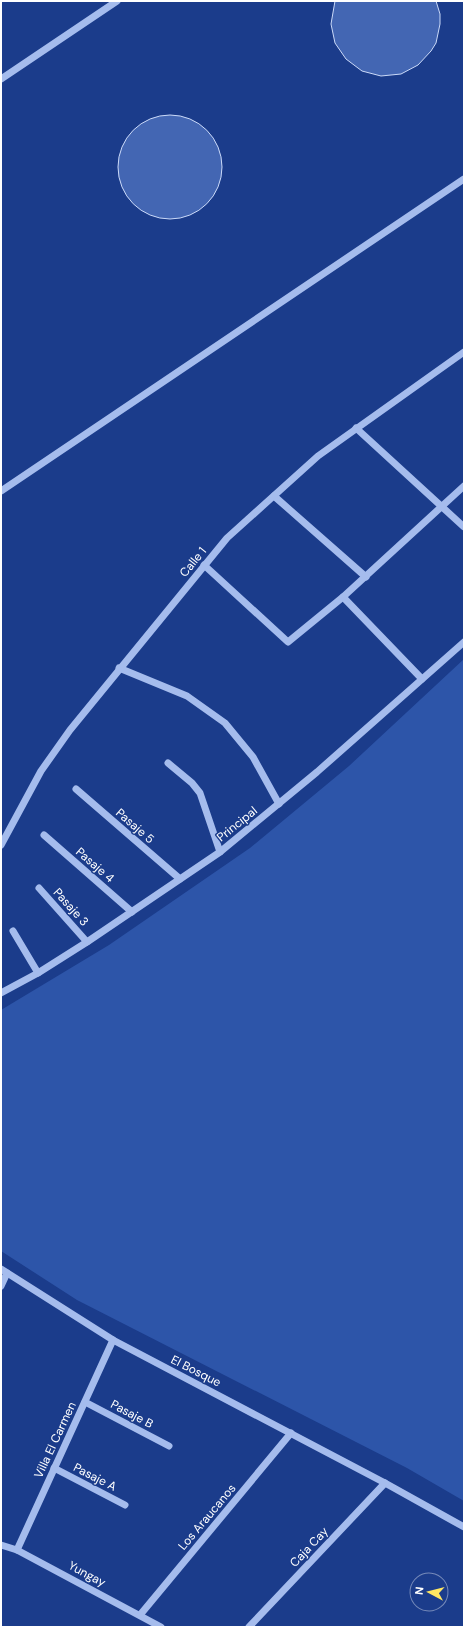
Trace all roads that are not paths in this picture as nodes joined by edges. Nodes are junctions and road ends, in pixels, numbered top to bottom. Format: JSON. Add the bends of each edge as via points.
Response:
{"nodes":[{"id":1,"x":117,"y":1,"type":"edge"},
{"id":2,"x":1,"y":79,"type":"edge"},
{"id":3,"x":464,"y":179,"type":"edge"},
{"id":4,"x":464,"y":352,"type":"edge"},
{"id":5,"x":356,"y":428,"type":"junction"},
{"id":6,"x":464,"y":486,"type":"edge"},
{"id":7,"x":1,"y":491,"type":"edge"},
{"id":8,"x":274,"y":496,"type":"junction"},
{"id":9,"x":441,"y":508,"type":"junction"},
{"id":10,"x":464,"y":527,"type":"edge"},
{"id":11,"x":204,"y":565,"type":"junction"},
{"id":12,"x":366,"y":576,"type":"junction"},
{"id":13,"x":343,"y":597,"type":"junction"},
{"id":14,"x":464,"y":642,"type":"edge"},
{"id":15,"x":119,"y":668,"type":"junction"},
{"id":16,"x":422,"y":679,"type":"junction"},
{"id":17,"x":168,"y":763,"type":"dead end"},
{"id":18,"x":76,"y":789,"type":"dead end"},
{"id":19,"x":279,"y":804,"type":"junction"},
{"id":20,"x":44,"y":835,"type":"dead end"},
{"id":21,"x":1,"y":845,"type":"edge"},
{"id":22,"x":220,"y":852,"type":"junction"},
{"id":23,"x":180,"y":879,"type":"junction"},
{"id":24,"x":39,"y":888,"type":"dead end"},
{"id":25,"x":132,"y":912,"type":"junction"},
{"id":26,"x":13,"y":930,"type":"dead end"},
{"id":27,"x":87,"y":942,"type":"junction"},
{"id":28,"x":38,"y":972,"type":"junction"},
{"id":29,"x":1,"y":993,"type":"edge"},
{"id":30,"x":4,"y":1271,"type":"edge"},
{"id":31,"x":1,"y":1286,"type":"edge"},
{"id":32,"x":113,"y":1340,"type":"junction"},
{"id":33,"x":85,"y":1402,"type":"junction"},
{"id":34,"x":291,"y":1433,"type":"junction"},
{"id":35,"x":169,"y":1446,"type":"dead end"},
{"id":36,"x":54,"y":1468,"type":"junction"},
{"id":37,"x":385,"y":1483,"type":"junction"},
{"id":38,"x":125,"y":1505,"type":"dead end"},
{"id":39,"x":464,"y":1527,"type":"edge"},
{"id":40,"x":1,"y":1545,"type":"edge"},
{"id":41,"x":17,"y":1550,"type":"junction"},
{"id":42,"x":140,"y":1615,"type":"junction"},
{"id":43,"x":161,"y":1627,"type":"edge"},
{"id":44,"x":249,"y":1627,"type":"edge"}],
"edges":[{"from":1,"to":2,"type":"street"},
{"from":3,"to":7,"type":"street"},
{"from":4,"to":5,"type":"street","name":"Calle 1"},
{"from":5,"to":8,"type":"street","name":"Calle 1","via":[[318,456]]},
{"from":5,"to":9,"type":"street"},
{"from":6,"to":9,"type":"street"},
{"from":8,"to":11,"type":"street","name":"Calle 1","via":[[227,538]]},
{"from":8,"to":12,"type":"street"},
{"from":9,"to":10,"type":"street"},
{"from":9,"to":12,"type":"street"},
{"from":11,"to":13,"type":"street","via":[[288,642]]},
{"from":11,"to":15,"type":"street","name":"Calle 1"},
{"from":12,"to":13,"type":"street"},
{"from":13,"to":16,"type":"street"},
{"from":14,"to":16,"type":"street","name":"Principal"},
{"from":15,"to":19,"type":"street","via":[[187,696],[224,723],[253,757]]},
{"from":15,"to":21,"type":"street","name":"Calle 1","via":[[41,771]]},
{"from":16,"to":19,"type":"street","name":"Principal"},
{"from":17,"to":22,"type":"street","via":[[192,783],[200,794]]},
{"from":18,"to":23,"type":"street","name":"Pasaje 5"},
{"from":19,"to":22,"type":"street","name":"Principal"},
{"from":20,"to":25,"type":"street","name":"Pasaje 4"},
{"from":22,"to":23,"type":"street","name":"Principal"},
{"from":23,"to":25,"type":"street","name":"Principal"},
{"from":24,"to":27,"type":"street","name":"Pasaje 3"},
{"from":25,"to":27,"type":"street","name":"Principal"},
{"from":26,"to":28,"type":"street"},
{"from":27,"to":28,"type":"street","name":"Principal"},
{"from":28,"to":29,"type":"street","name":"Principal"},
{"from":30,"to":31,"type":"street"},
{"from":30,"to":32,"type":"street","name":"El Bosque"},
{"from":32,"to":33,"type":"street","name":"Villa El Carmen"},
{"from":32,"to":34,"type":"street","name":"El Bosque"},
{"from":33,"to":35,"type":"street","name":"Pasaje B"},
{"from":33,"to":36,"type":"street","name":"Villa El Carmen"},
{"from":34,"to":37,"type":"street","name":"El Bosque"},
{"from":34,"to":42,"type":"street","name":"Los Araucanos"},
{"from":36,"to":38,"type":"street","name":"Pasaje A"},
{"from":36,"to":41,"type":"street","name":"Villa El Carmen"},
{"from":37,"to":39,"type":"street","name":"El Bosque"},
{"from":37,"to":44,"type":"street","name":"Caja Cay"},
{"from":40,"to":41,"type":"street","name":"Yungay"},
{"from":41,"to":42,"type":"street","name":"Yungay"},
{"from":42,"to":43,"type":"street","name":"Yungay"}]}
